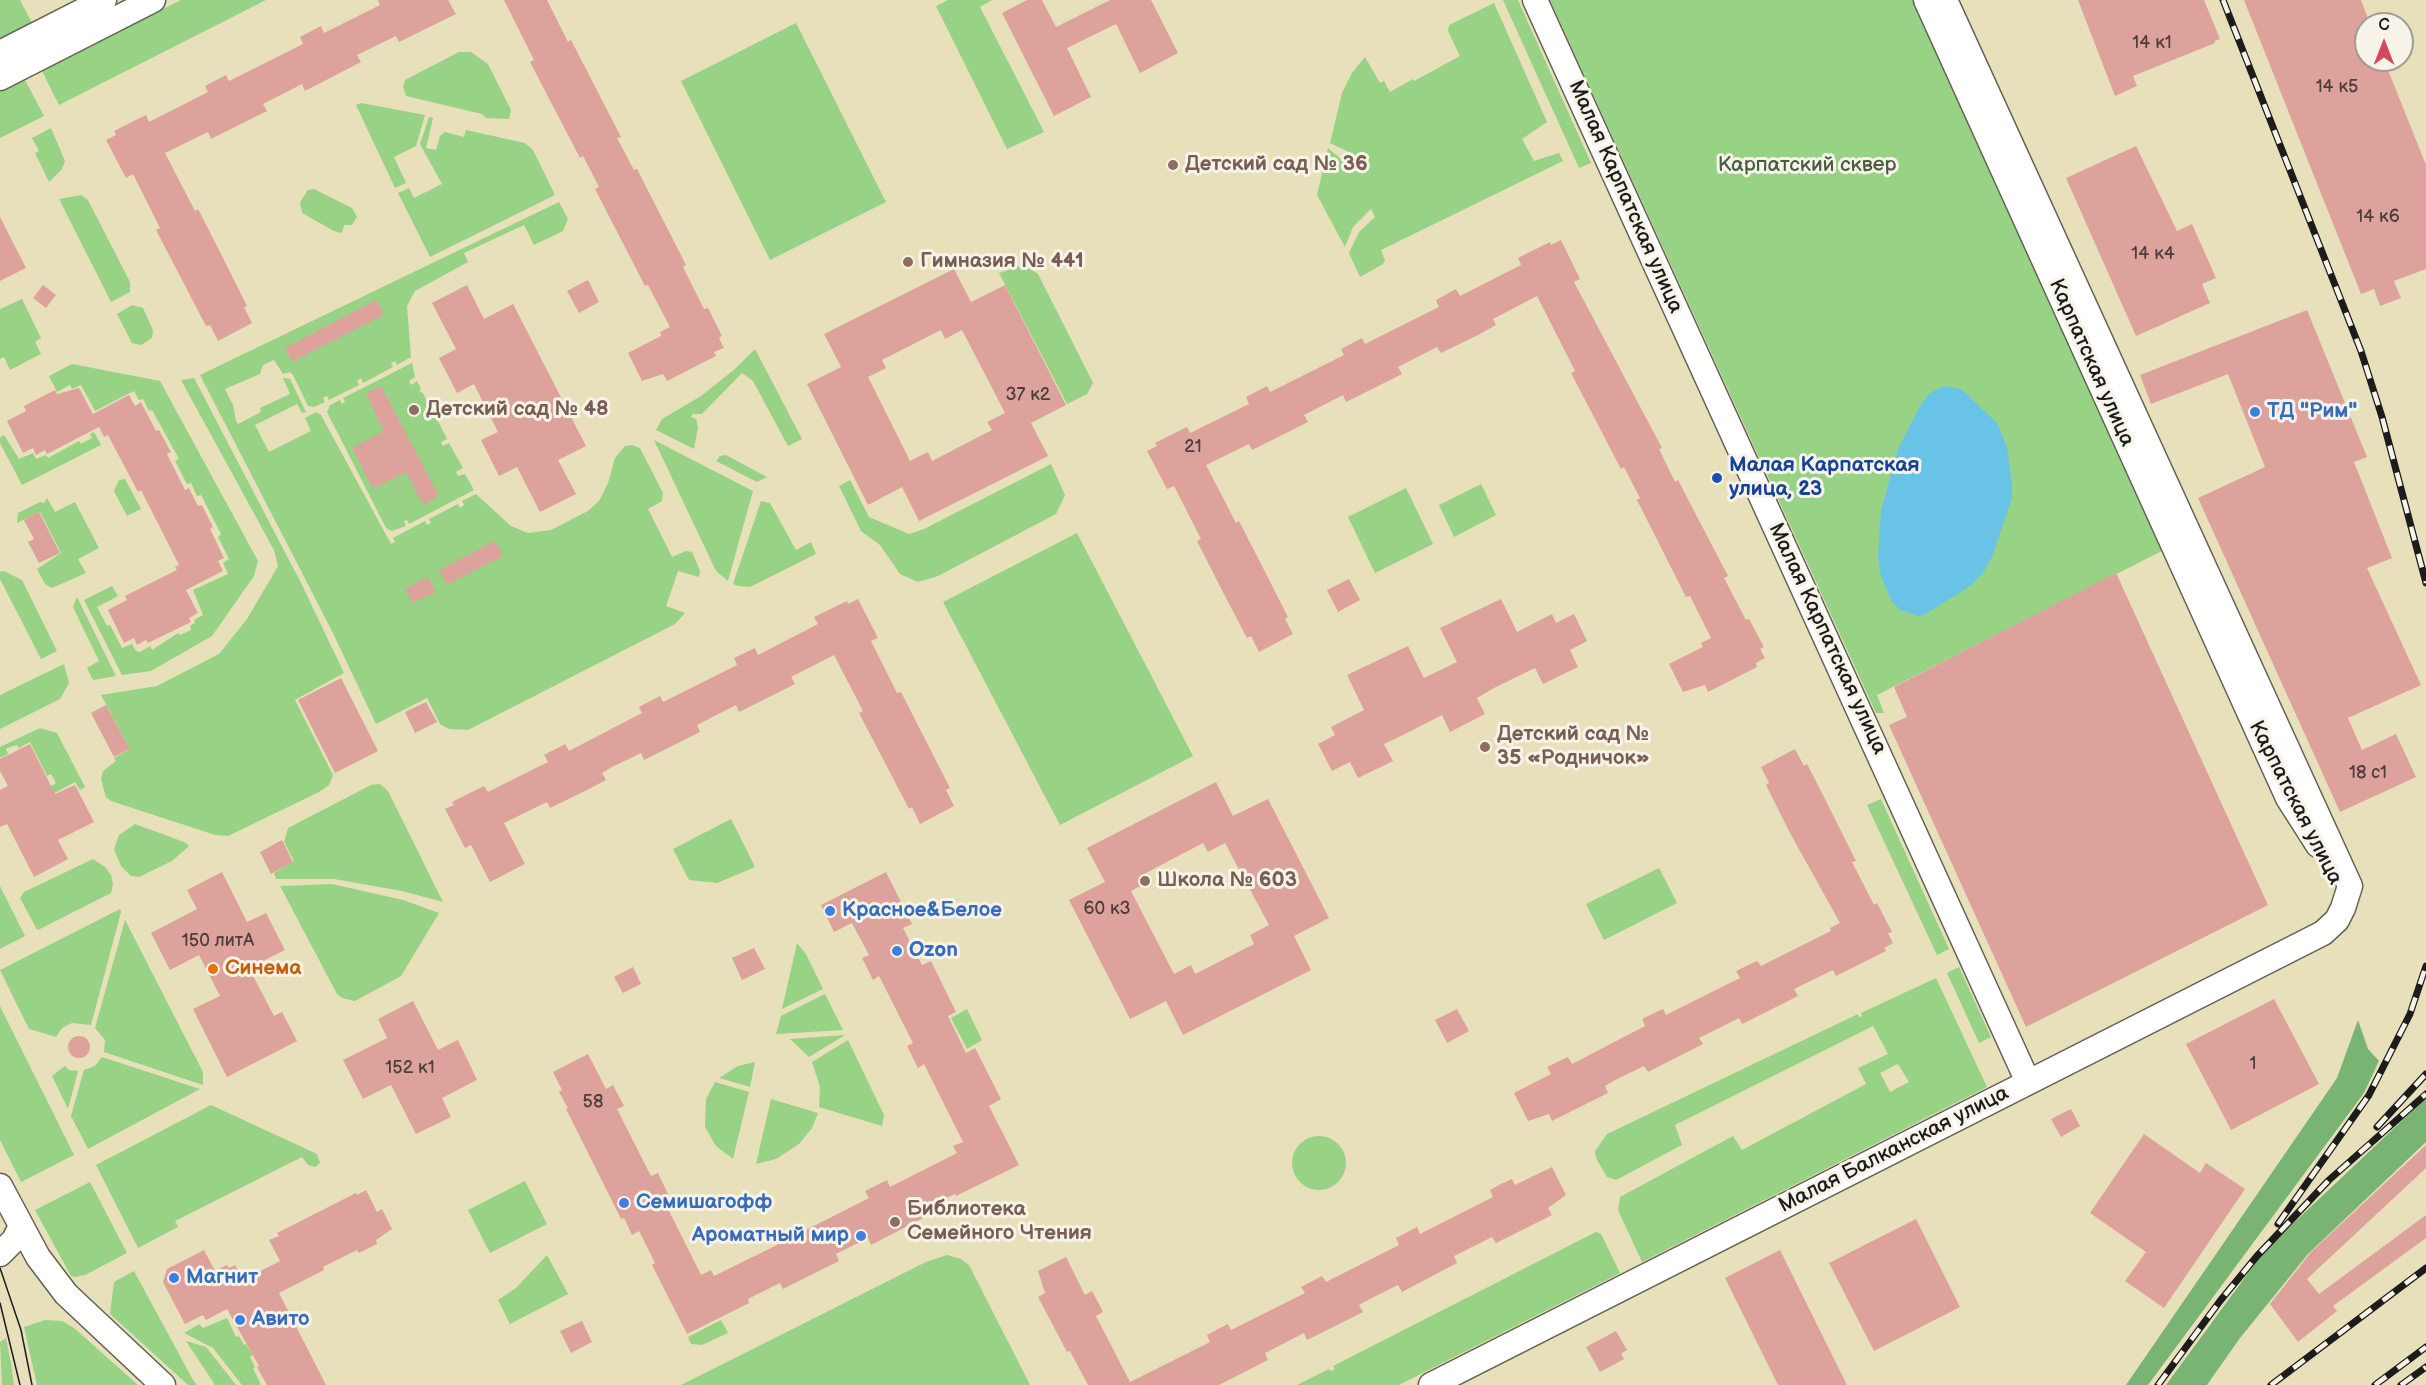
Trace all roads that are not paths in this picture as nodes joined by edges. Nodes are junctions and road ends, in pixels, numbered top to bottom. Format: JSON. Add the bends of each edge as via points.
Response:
{"nodes":[{"id":1,"x":104,"y":0,"type":"edge"},
{"id":2,"x":153,"y":0,"type":"edge"},
{"id":3,"x":1535,"y":0,"type":"edge"},
{"id":4,"x":1926,"y":0,"type":"edge"},
{"id":5,"x":1945,"y":0,"type":"edge"},
{"id":6,"x":0,"y":53,"type":"edge"},
{"id":7,"x":0,"y":78,"type":"edge"},
{"id":8,"x":2345,"y":901,"type":"junction"},
{"id":9,"x":2028,"y":1082,"type":"junction"},
{"id":10,"x":0,"y":1186,"type":"edge"},
{"id":11,"x":21,"y":1226,"type":"junction"},
{"id":12,"x":0,"y":1254,"type":"edge"},
{"id":13,"x":163,"y":1385,"type":"edge"},
{"id":14,"x":1431,"y":1385,"type":"edge"}],
"edges":[{"from":1,"to":6,"type":"street"},
{"from":2,"to":7,"type":"street"},
{"from":3,"to":9,"type":"street","name":"Малая Карпатская улица"},
{"from":4,"to":8,"type":"street","name":"Карпатская улица","via":[[2288,798],[2320,849]]},
{"from":5,"to":8,"type":"street","name":"Карпатская улица","via":[[2350,886]]},
{"from":8,"to":9,"type":"street","name":"Малая Балканская улица","via":[[2337,920],[2323,933]]},
{"from":9,"to":14,"type":"street","name":"Малая Балканская улица"},
{"from":10,"to":11,"type":"street"},
{"from":11,"to":12,"type":"street"},
{"from":11,"to":13,"type":"street","via":[[66,1294]]}]}
